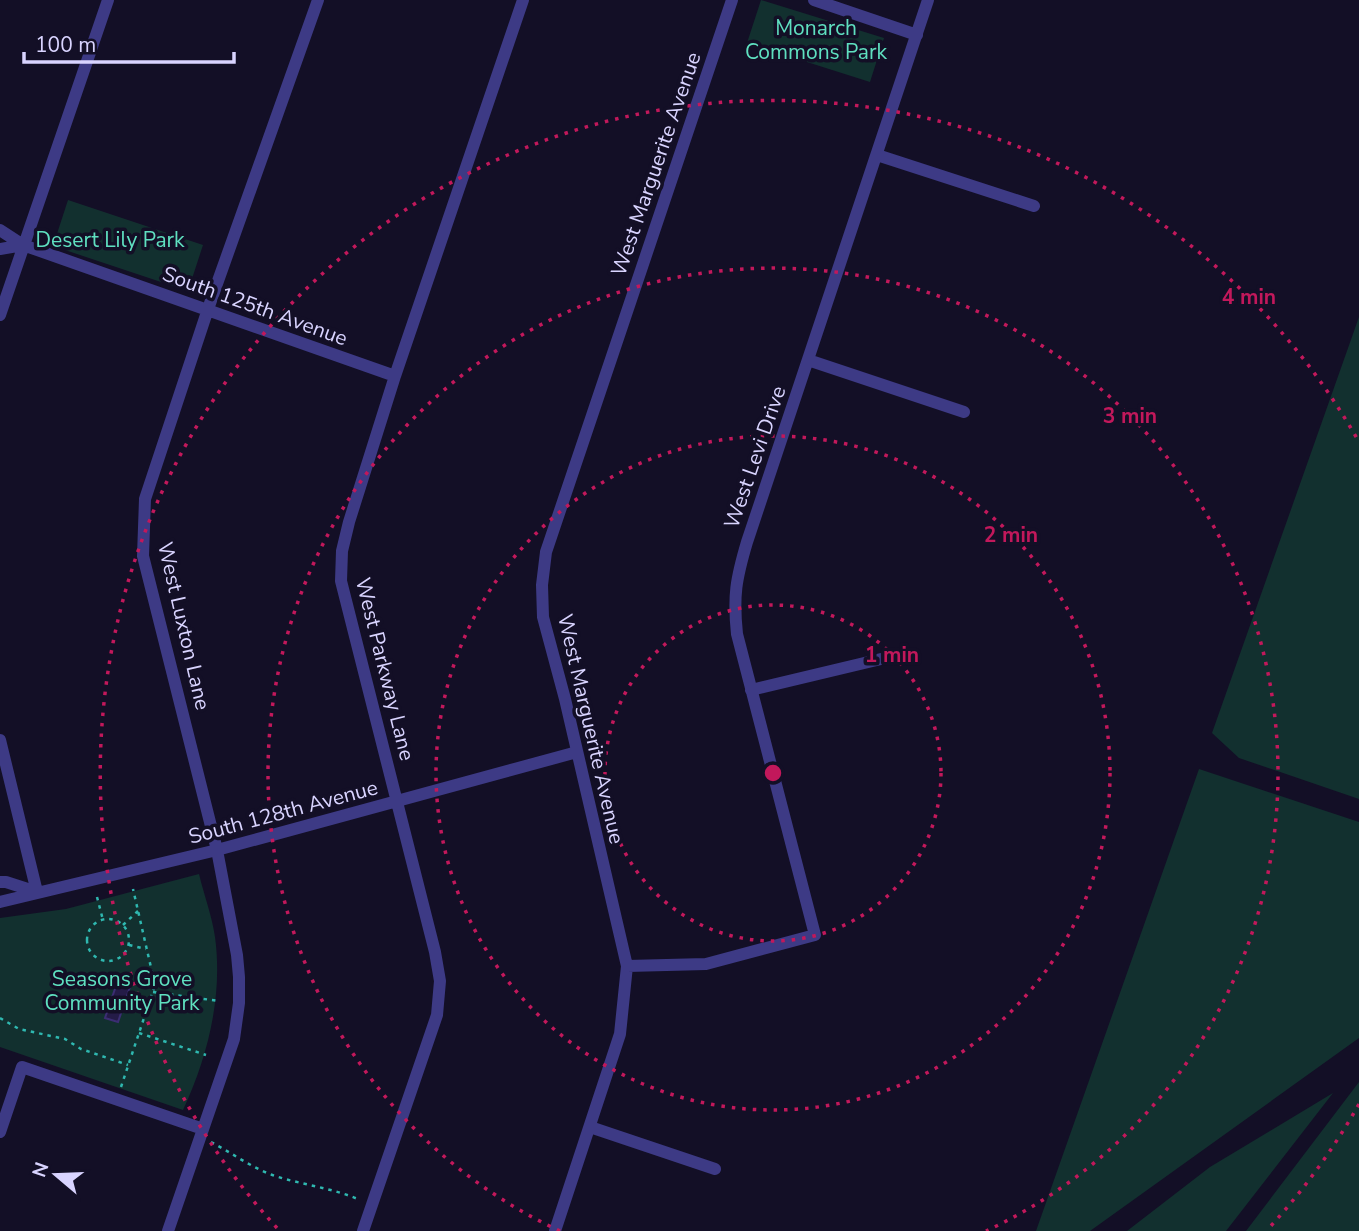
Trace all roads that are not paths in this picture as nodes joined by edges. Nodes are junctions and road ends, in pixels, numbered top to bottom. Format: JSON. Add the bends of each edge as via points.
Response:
{"nodes":[{"id":1,"x":108,"y":0,"type":"edge"},
{"id":2,"x":318,"y":0,"type":"edge"},
{"id":3,"x":523,"y":0,"type":"edge"},
{"id":4,"x":732,"y":0,"type":"edge"},
{"id":5,"x":814,"y":0,"type":"edge"},
{"id":6,"x":928,"y":0,"type":"edge"},
{"id":7,"x":917,"y":35,"type":"junction"},
{"id":8,"x":877,"y":155,"type":"junction"},
{"id":9,"x":1034,"y":206,"type":"dead end"},
{"id":10,"x":0,"y":230,"type":"edge"},
{"id":11,"x":23,"y":245,"type":"junction"},
{"id":12,"x":0,"y":249,"type":"edge"},
{"id":13,"x":208,"y":309,"type":"junction"},
{"id":14,"x":0,"y":315,"type":"edge"},
{"id":15,"x":808,"y":360,"type":"junction"},
{"id":16,"x":395,"y":376,"type":"junction"},
{"id":17,"x":964,"y":412,"type":"dead end"},
{"id":18,"x":881,"y":659,"type":"dead end"},
{"id":19,"x":751,"y":690,"type":"junction"},
{"id":20,"x":0,"y":740,"type":"edge"},
{"id":21,"x":577,"y":752,"type":"junction"},
{"id":22,"x":398,"y":801,"type":"junction"},
{"id":23,"x":217,"y":850,"type":"junction"},
{"id":24,"x":0,"y":882,"type":"edge"},
{"id":25,"x":37,"y":892,"type":"junction"},
{"id":26,"x":0,"y":902,"type":"edge"},
{"id":27,"x":628,"y":966,"type":"junction"},
{"id":28,"x":590,"y":1127,"type":"junction"},
{"id":29,"x":0,"y":1132,"type":"edge"},
{"id":30,"x":206,"y":1135,"type":"junction"},
{"id":31,"x":715,"y":1169,"type":"dead end"},
{"id":32,"x":168,"y":1231,"type":"edge"},
{"id":33,"x":363,"y":1231,"type":"edge"},
{"id":34,"x":555,"y":1231,"type":"edge"}],
"edges":[{"from":1,"to":11,"type":"street"},
{"from":2,"to":13,"type":"street","name":"West Luxton Lane"},
{"from":3,"to":16,"type":"street","name":"West Parkway Lane"},
{"from":4,"to":21,"type":"street","name":"West Marguerite Avenue","via":[[546,552],[543,617]]},
{"from":5,"to":7,"type":"street"},
{"from":6,"to":7,"type":"street","name":"West Levi Drive"},
{"from":7,"to":8,"type":"street","name":"West Levi Drive"},
{"from":8,"to":9,"type":"street"},
{"from":8,"to":15,"type":"street","name":"West Levi Drive"},
{"from":10,"to":11,"type":"street","name":"South 125th Avenue"},
{"from":11,"to":12,"type":"street","name":"South 125th Avenue"},
{"from":11,"to":13,"type":"street","name":"South 125th Avenue"},
{"from":11,"to":14,"type":"street"},
{"from":13,"to":16,"type":"street","name":"South 125th Avenue"},
{"from":13,"to":23,"type":"street","name":"West Luxton Lane","via":[[145,499],[144,556]]},
{"from":15,"to":17,"type":"street"},
{"from":15,"to":19,"type":"street","name":"West Levi Drive","via":[[738,572],[734,601],[737,634]]},
{"from":16,"to":22,"type":"street","name":"West Parkway Lane","via":[[349,522],[341,581]]},
{"from":18,"to":19,"type":"street"},
{"from":19,"to":27,"type":"street","name":"West Levi Drive","via":[[815,935],[706,964]]},
{"from":20,"to":25,"type":"street"},
{"from":21,"to":22,"type":"street","name":"South 128th Avenue"},
{"from":21,"to":27,"type":"street","name":"West Marguerite Avenue"},
{"from":22,"to":23,"type":"street","name":"South 128th Avenue"},
{"from":22,"to":33,"type":"street","name":"West Parkway Lane","via":[[440,981],[437,1015]]},
{"from":23,"to":25,"type":"street","name":"South 128th Avenue"},
{"from":23,"to":30,"type":"street","name":"West Luxton Lane","via":[[237,955],[239,1003]]},
{"from":24,"to":25,"type":"street"},
{"from":25,"to":26,"type":"street","name":"South 128th Avenue"},
{"from":27,"to":28,"type":"street","name":"West Marguerite Avenue","via":[[620,1034]]},
{"from":28,"to":31,"type":"street"},
{"from":28,"to":34,"type":"street","name":"West Marguerite Avenue"},
{"from":29,"to":30,"type":"street","via":[[22,1068]]},
{"from":30,"to":32,"type":"street","name":"West Luxton Lane"}]}
